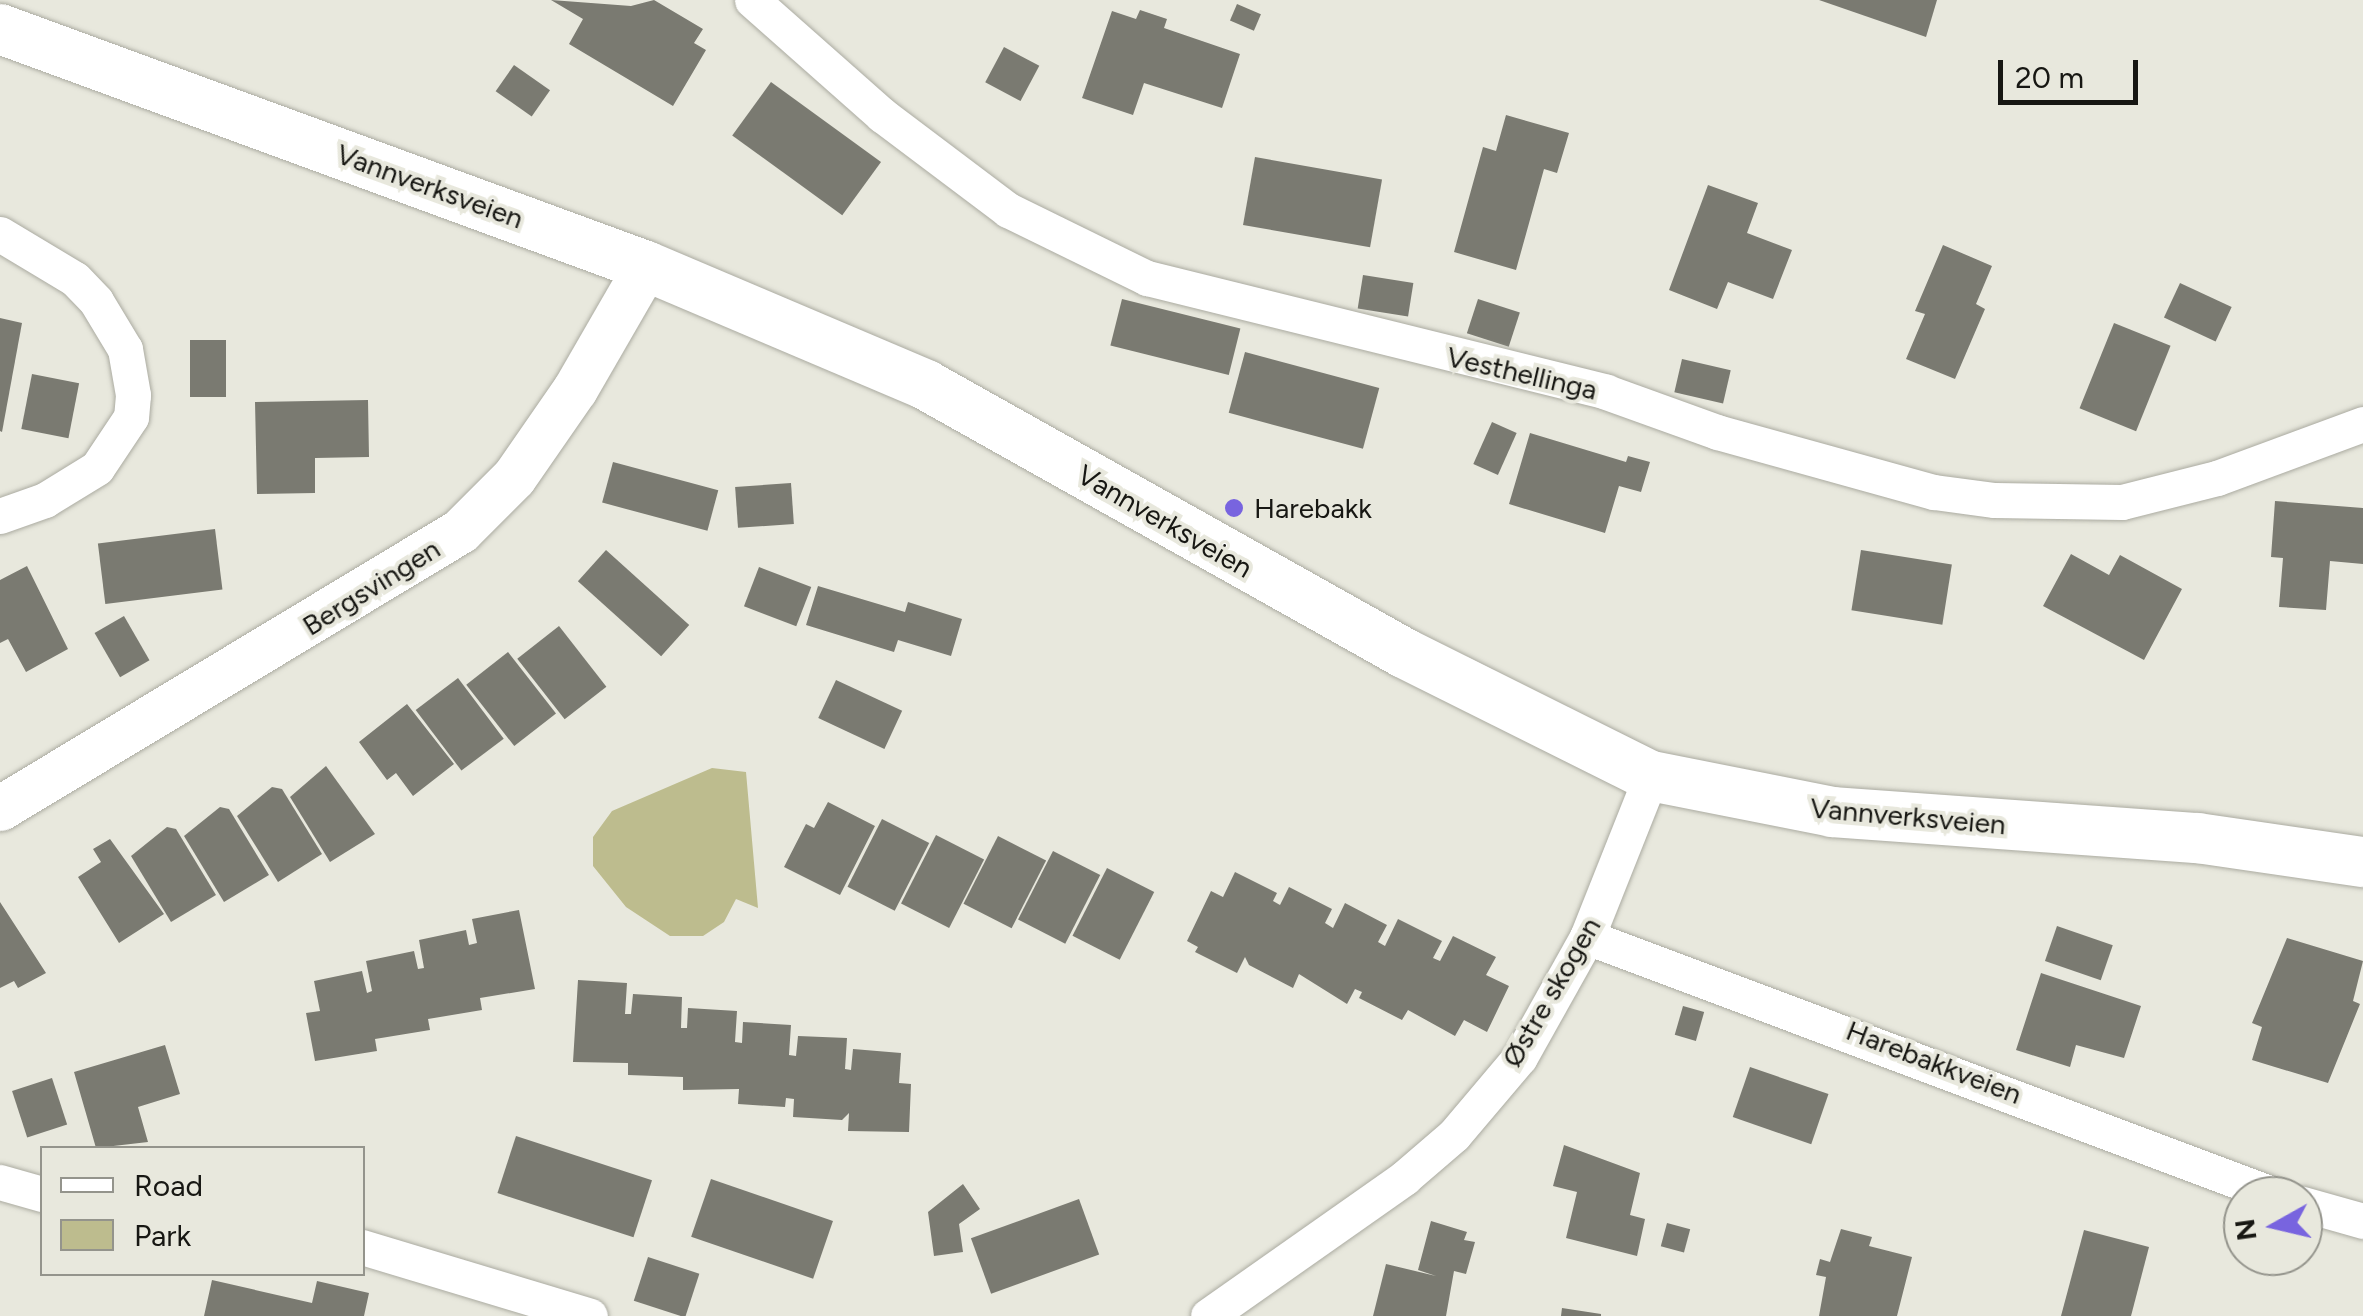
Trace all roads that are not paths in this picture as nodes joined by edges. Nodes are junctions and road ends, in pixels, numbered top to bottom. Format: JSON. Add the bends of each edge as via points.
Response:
{"nodes":[{"id":1,"x":764,"y":3,"type":"edge"},
{"id":2,"x":0,"y":29,"type":"edge"},
{"id":3,"x":0,"y":234,"type":"edge"},
{"id":4,"x":646,"y":266,"type":"junction"},
{"id":5,"x":2363,"y":424,"type":"edge"},
{"id":6,"x":0,"y":516,"type":"edge"},
{"id":7,"x":1651,"y":776,"type":"junction"},
{"id":8,"x":0,"y":808,"type":"edge"},
{"id":9,"x":2363,"y":862,"type":"edge"},
{"id":10,"x":1586,"y":937,"type":"junction"},
{"id":11,"x":2224,"y":1176,"type":"edge"},
{"id":12,"x":0,"y":1182,"type":"edge"},
{"id":13,"x":40,"y":1193,"type":"edge"},
{"id":14,"x":2323,"y":1210,"type":"edge"},
{"id":15,"x":2363,"y":1221,"type":"edge"},
{"id":16,"x":365,"y":1248,"type":"edge"},
{"id":17,"x":1214,"y":1315,"type":"edge"},
{"id":18,"x":590,"y":1316,"type":"edge"}],
"edges":[{"from":1,"to":5,"type":"street","name":"Vesthellinga","via":[[882,115],[1008,210],[1147,278],[1606,392],[1718,432],[1934,492],[2122,502],[2216,478]]},
{"from":2,"to":4,"type":"main road","name":"Vannverksveien"},
{"from":3,"to":6,"type":"street","via":[[75,279],[96,301],[125,349],[133,396],[131,417],[96,468],[46,500]]},
{"from":4,"to":7,"type":"main road","name":"Vannverksveien","via":[[926,385],[1404,653]]},
{"from":4,"to":8,"type":"street","name":"Bergsvingen","via":[[524,462],[460,530]]},
{"from":7,"to":9,"type":"main road","name":"Vannverksveien","via":[[1832,812],[2198,838]]},
{"from":7,"to":10,"type":"street","name":"Østre skogen"},
{"from":10,"to":11,"type":"street","name":"Harebakkveien"},
{"from":10,"to":17,"type":"street","name":"Østre skogen","via":[[1520,1057],[1454,1135]]},
{"from":12,"to":13,"type":"street"},
{"from":14,"to":15,"type":"street"},
{"from":16,"to":18,"type":"street"}]}
